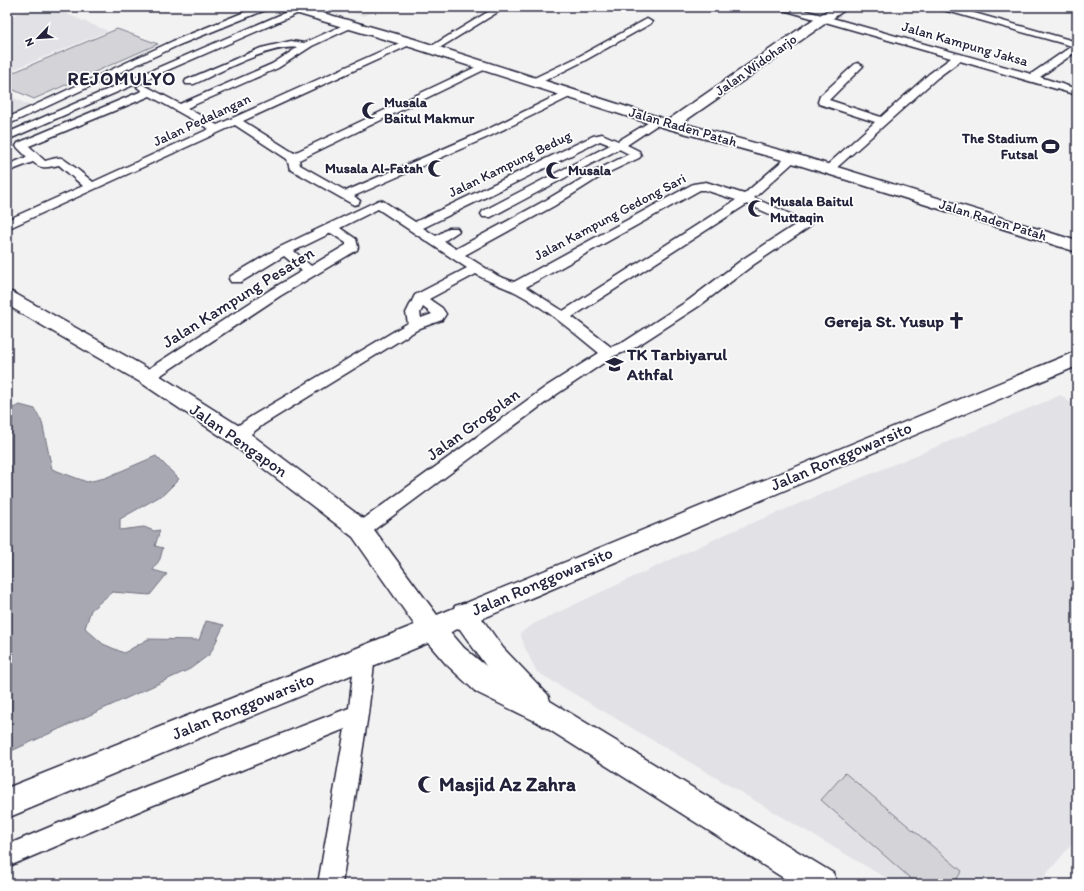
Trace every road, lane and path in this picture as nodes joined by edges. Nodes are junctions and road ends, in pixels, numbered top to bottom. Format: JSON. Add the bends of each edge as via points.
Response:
{"nodes":[{"id":1,"x":265,"y":7,"type":"edge"},
{"id":2,"x":502,"y":7,"type":"edge"},
{"id":3,"x":783,"y":7,"type":"edge"},
{"id":4,"x":843,"y":7,"type":"edge"},
{"id":5,"x":943,"y":7,"type":"edge"},
{"id":6,"x":294,"y":8,"type":"edge"},
{"id":7,"x":822,"y":19,"type":"junction"},
{"id":8,"x":647,"y":22,"type":"dead end"},
{"id":9,"x":350,"y":25,"type":"junction"},
{"id":10,"x":409,"y":42,"type":"junction"},
{"id":11,"x":306,"y":46,"type":"junction"},
{"id":12,"x":1077,"y":46,"type":"edge"},
{"id":13,"x":430,"y":50,"type":"junction"},
{"id":14,"x":959,"y":57,"type":"junction"},
{"id":15,"x":858,"y":66,"type":"dead end"},
{"id":16,"x":483,"y":67,"type":"junction"},
{"id":17,"x":1032,"y":78,"type":"junction"},
{"id":18,"x":133,"y":82,"type":"junction"},
{"id":19,"x":190,"y":82,"type":"dead end"},
{"id":20,"x":534,"y":82,"type":"junction"},
{"id":21,"x":150,"y":92,"type":"junction"},
{"id":22,"x":1077,"y":92,"type":"edge"},
{"id":23,"x":570,"y":93,"type":"junction"},
{"id":24,"x":179,"y":108,"type":"junction"},
{"id":25,"x":235,"y":121,"type":"junction"},
{"id":26,"x":883,"y":121,"type":"junction"},
{"id":27,"x":7,"y":122,"type":"edge"},
{"id":28,"x":663,"y":123,"type":"junction"},
{"id":29,"x":218,"y":130,"type":"junction"},
{"id":30,"x":7,"y":137,"type":"edge"},
{"id":31,"x":619,"y":144,"type":"junction"},
{"id":32,"x":34,"y":158,"type":"junction"},
{"id":33,"x":293,"y":158,"type":"junction"},
{"id":34,"x":792,"y":158,"type":"junction"},
{"id":35,"x":7,"y":169,"type":"edge"},
{"id":36,"x":535,"y":169,"type":"junction"},
{"id":37,"x":829,"y":169,"type":"junction"},
{"id":38,"x":553,"y":181,"type":"junction"},
{"id":39,"x":91,"y":186,"type":"junction"},
{"id":40,"x":345,"y":196,"type":"junction"},
{"id":41,"x":746,"y":199,"type":"junction"},
{"id":42,"x":467,"y":201,"type":"junction"},
{"id":43,"x":368,"y":209,"type":"junction"},
{"id":44,"x":487,"y":214,"type":"junction"},
{"id":45,"x":7,"y":225,"type":"edge"},
{"id":46,"x":331,"y":227,"type":"junction"},
{"id":47,"x":415,"y":227,"type":"junction"},
{"id":48,"x":507,"y":227,"type":"junction"},
{"id":49,"x":453,"y":231,"type":"dead end"},
{"id":50,"x":436,"y":241,"type":"junction"},
{"id":51,"x":1077,"y":247,"type":"edge"},
{"id":52,"x":285,"y":250,"type":"junction"},
{"id":53,"x":456,"y":254,"type":"junction"},
{"id":54,"x":477,"y":268,"type":"junction"},
{"id":55,"x":310,"y":272,"type":"junction"},
{"id":56,"x":236,"y":279,"type":"dead end"},
{"id":57,"x":515,"y":287,"type":"junction"},
{"id":58,"x":7,"y":298,"type":"edge"},
{"id":59,"x":420,"y":298,"type":"junction"},
{"id":60,"x":563,"y":317,"type":"junction"},
{"id":61,"x":415,"y":325,"type":"junction"},
{"id":62,"x":609,"y":353,"type":"junction"},
{"id":63,"x":1077,"y":358,"type":"edge"},
{"id":64,"x":147,"y":377,"type":"junction"},
{"id":65,"x":236,"y":435,"type":"junction"},
{"id":66,"x":361,"y":530,"type":"junction"},
{"id":67,"x":464,"y":614,"type":"junction"},
{"id":68,"x":432,"y":629,"type":"junction"},
{"id":69,"x":365,"y":656,"type":"junction"},
{"id":70,"x":547,"y":713,"type":"junction"},
{"id":71,"x":358,"y":714,"type":"junction"},
{"id":72,"x":7,"y":803,"type":"edge"},
{"id":73,"x":7,"y":856,"type":"edge"},
{"id":74,"x":330,"y":884,"type":"edge"},
{"id":75,"x":822,"y":884,"type":"edge"}],
"edges":[{"from":1,"to":27,"type":"street","via":[[176,43]]},
{"from":2,"to":13,"type":"street"},
{"from":3,"to":7,"type":"street","name":"Jalan Kampung Jaksa"},
{"from":4,"to":7,"type":"main road","name":"Jalan Widoharjo"},
{"from":5,"to":12,"type":"street"},
{"from":6,"to":9,"type":"main road","name":"Jalan Raden Patah"},
{"from":6,"to":18,"type":"street"},
{"from":7,"to":14,"type":"street","name":"Jalan Kampung Jaksa"},
{"from":7,"to":28,"type":"main road","name":"Jalan Widoharjo"},
{"from":8,"to":20,"type":"street"},
{"from":9,"to":10,"type":"main road","name":"Jalan Raden Patah"},
{"from":9,"to":11,"type":"street"},
{"from":10,"to":13,"type":"main road","name":"Jalan Raden Patah"},
{"from":10,"to":25,"type":"street","name":"Jalan Pedalangan"},
{"from":11,"to":19,"type":"street","via":[[291,44],[270,48]]},
{"from":11,"to":24,"type":"street","via":[[275,66]]},
{"from":12,"to":17,"type":"street"},
{"from":13,"to":16,"type":"main road","name":"Jalan Raden Patah"},
{"from":14,"to":17,"type":"street","name":"Jalan Kampung Jaksa"},
{"from":14,"to":26,"type":"street","via":[[933,76]]},
{"from":15,"to":26,"type":"street","via":[[824,98],[823,102]]},
{"from":16,"to":20,"type":"main road","name":"Jalan Raden Patah"},
{"from":16,"to":33,"type":"street"},
{"from":17,"to":22,"type":"street","name":"Jalan Kampung Jaksa"},
{"from":18,"to":21,"type":"street"},
{"from":18,"to":30,"type":"street"},
{"from":20,"to":23,"type":"main road","name":"Jalan Raden Patah"},
{"from":21,"to":24,"type":"street"},
{"from":21,"to":32,"type":"street","via":[[22,145]]},
{"from":23,"to":28,"type":"main road","name":"Jalan Raden Patah"},
{"from":23,"to":40,"type":"street","via":[[484,135]]},
{"from":24,"to":29,"type":"street"},
{"from":25,"to":29,"type":"street","name":"Jalan Pedalangan"},
{"from":25,"to":33,"type":"street"},
{"from":26,"to":37,"type":"street"},
{"from":28,"to":31,"type":"street","name":"Jalan Kampung Bedug"},
{"from":28,"to":34,"type":"main road","name":"Jalan Raden Patah"},
{"from":29,"to":39,"type":"street","name":"Jalan Pedalangan"},
{"from":31,"to":36,"type":"street","name":"Jalan Kampung Bedug","via":[[599,137]]},
{"from":31,"to":38,"type":"street","name":"Jalan Kampung Bedug"},
{"from":31,"to":48,"type":"street","name":"Jalan Kampung Bedug","via":[[635,155],[599,172]]},
{"from":32,"to":35,"type":"street"},
{"from":32,"to":39,"type":"street","via":[[44,165],[61,161]]},
{"from":33,"to":40,"type":"street","via":[[293,166]]},
{"from":34,"to":37,"type":"main road","name":"Jalan Raden Patah"},
{"from":34,"to":41,"type":"street"},
{"from":36,"to":38,"type":"street"},
{"from":36,"to":42,"type":"street","name":"Jalan Kampung Bedug"},
{"from":37,"to":51,"type":"main road","name":"Jalan Raden Patah"},
{"from":38,"to":44,"type":"street","name":"Jalan Kampung Bedug"},
{"from":39,"to":45,"type":"street","name":"Jalan Pedalangan"},
{"from":40,"to":43,"type":"street"},
{"from":41,"to":57,"type":"street","name":"Jalan Kampung Gedong Sari","via":[[706,186],[697,187]]},
{"from":41,"to":60,"type":"street"},
{"from":41,"to":62,"type":"street","name":"Jalan Kampung Gedong Sari","via":[[804,226],[748,262],[694,303],[629,345]]},
{"from":42,"to":44,"type":"street"},
{"from":42,"to":47,"type":"street","name":"Jalan Kampung Bedug"},
{"from":43,"to":46,"type":"street"},
{"from":43,"to":47,"type":"street","via":[[380,205]]},
{"from":44,"to":48,"type":"street"},
{"from":46,"to":52,"type":"street"},
{"from":46,"to":55,"type":"street","name":"Jalan Kampung Pesaten","via":[[352,242],[353,246]]},
{"from":47,"to":50,"type":"street"},
{"from":48,"to":53,"type":"street","name":"Jalan Kampung Bedug"},
{"from":49,"to":50,"type":"street"},
{"from":50,"to":53,"type":"street"},
{"from":52,"to":55,"type":"street"},
{"from":52,"to":56,"type":"street"},
{"from":53,"to":54,"type":"street"},
{"from":54,"to":57,"type":"street","via":[[493,279]]},
{"from":54,"to":59,"type":"street"},
{"from":55,"to":64,"type":"street","name":"Jalan Kampung Pesaten"},
{"from":57,"to":60,"type":"street"},
{"from":58,"to":64,"type":"main road","name":"Jalan Pengapon"},
{"from":59,"to":61,"type":"street","via":[[413,314]]},
{"from":59,"to":61,"type":"street","via":[[437,311],[438,315]]},
{"from":60,"to":62,"type":"street"},
{"from":61,"to":65,"type":"street"},
{"from":62,"to":66,"type":"street","name":"Jalan Grogolan","via":[[552,390]]},
{"from":63,"to":67,"type":"main road","name":"Jalan Ronggowarsito"},
{"from":64,"to":65,"type":"main road","name":"Jalan Pengapon"},
{"from":65,"to":66,"type":"main road","name":"Jalan Pengapon"},
{"from":66,"to":68,"type":"main road","name":"Jalan Pengapon"},
{"from":67,"to":68,"type":"main road","name":"Jalan Ronggowarsito"},
{"from":67,"to":70,"type":"main road","via":[[494,656]]},
{"from":68,"to":69,"type":"main road","name":"Jalan Ronggowarsito"},
{"from":68,"to":70,"type":"main road","name":"Jalan Pengapon","via":[[455,656],[486,683]]},
{"from":69,"to":71,"type":"street"},
{"from":69,"to":72,"type":"main road","name":"Jalan Ronggowarsito"},
{"from":70,"to":75,"type":"main road"},
{"from":71,"to":73,"type":"street","via":[[147,797]]},
{"from":71,"to":74,"type":"street"}]}
